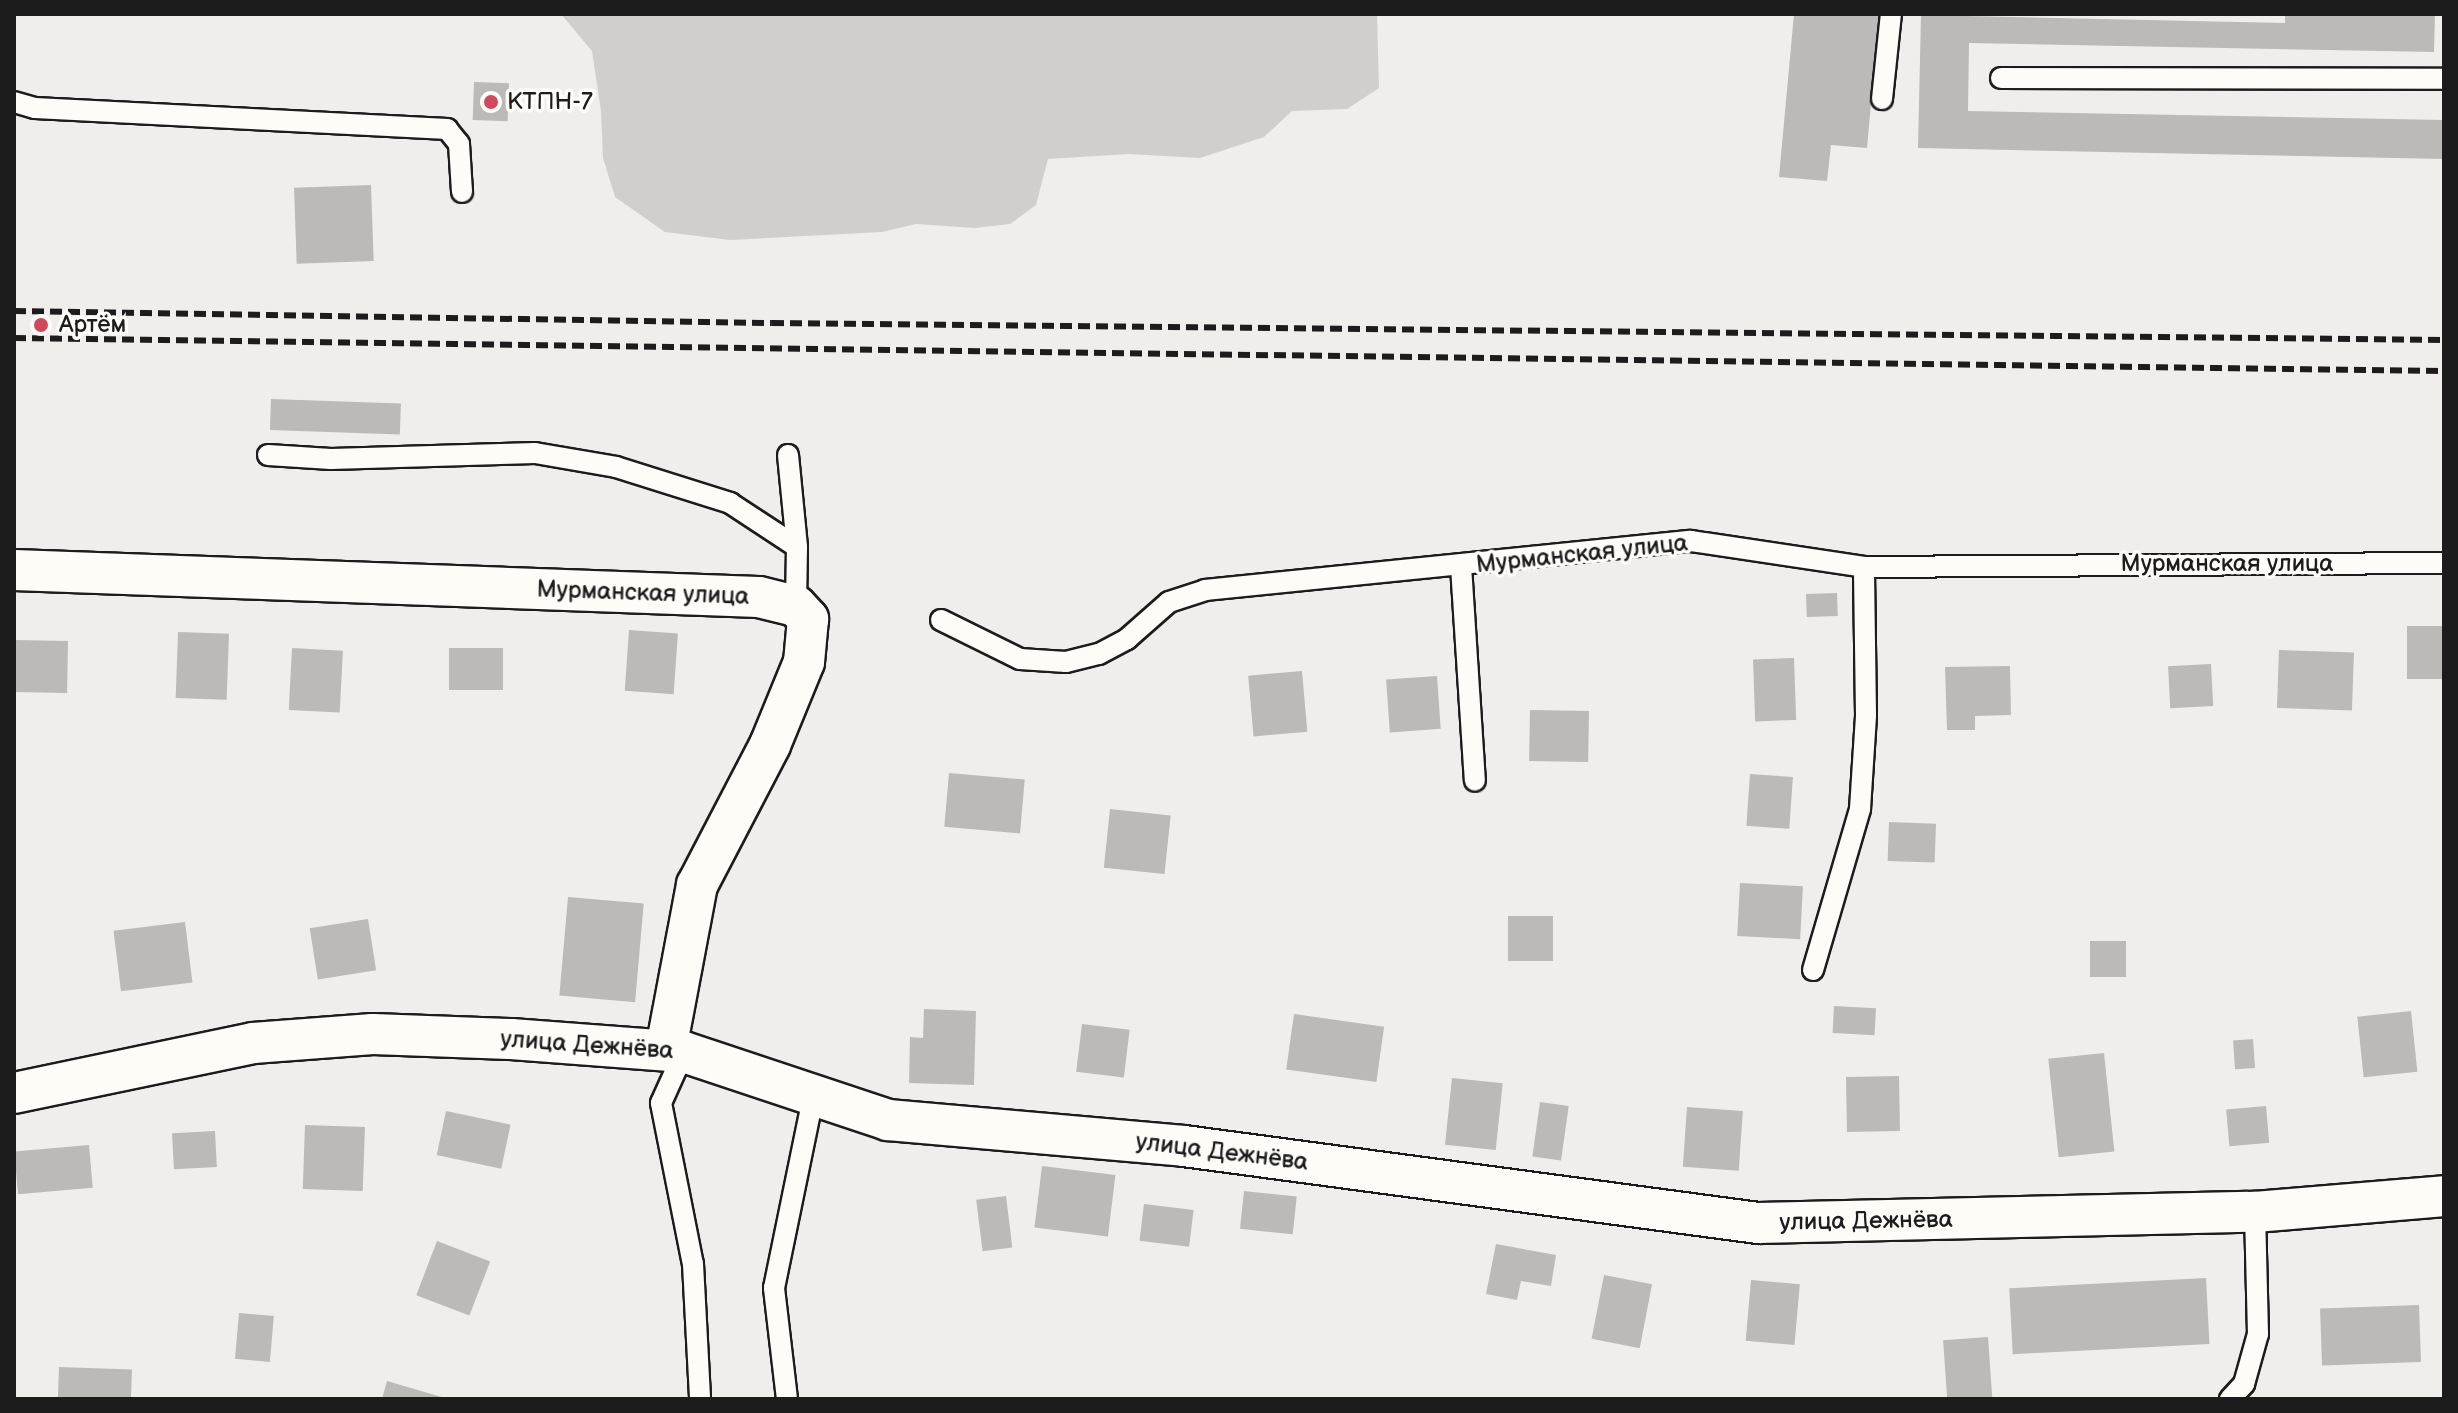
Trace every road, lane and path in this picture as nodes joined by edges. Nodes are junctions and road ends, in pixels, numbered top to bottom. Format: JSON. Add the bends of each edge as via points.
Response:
{"nodes":[{"id":1,"x":1891,"y":14,"type":"edge"},
{"id":2,"x":2001,"y":78,"type":"dead end"},
{"id":3,"x":2444,"y":79,"type":"edge"},
{"id":4,"x":1882,"y":99,"type":"dead end"},
{"id":5,"x":14,"y":102,"type":"edge"},
{"id":6,"x":462,"y":192,"type":"dead end"},
{"id":7,"x":268,"y":455,"type":"dead end"},
{"id":8,"x":788,"y":455,"type":"dead end"},
{"id":9,"x":797,"y":547,"type":"junction"},
{"id":10,"x":2444,"y":563,"type":"edge"},
{"id":11,"x":1461,"y":566,"type":"junction"},
{"id":12,"x":1864,"y":567,"type":"junction"},
{"id":13,"x":14,"y":570,"type":"edge"},
{"id":14,"x":796,"y":606,"type":"junction"},
{"id":15,"x":941,"y":620,"type":"dead end"},
{"id":16,"x":1475,"y":781,"type":"dead end"},
{"id":17,"x":1813,"y":970,"type":"dead end"},
{"id":18,"x":675,"y":1050,"type":"junction"},
{"id":19,"x":14,"y":1093,"type":"edge"},
{"id":20,"x":813,"y":1098,"type":"junction"},
{"id":21,"x":2444,"y":1196,"type":"edge"},
{"id":22,"x":2255,"y":1212,"type":"junction"},
{"id":23,"x":700,"y":1399,"type":"edge"},
{"id":24,"x":787,"y":1399,"type":"edge"},
{"id":25,"x":2230,"y":1399,"type":"edge"}],
"edges":[{"from":1,"to":4,"type":"lane"},
{"from":2,"to":3,"type":"lane"},
{"from":5,"to":6,"type":"lane","via":[[35,108],[447,129],[459,144]]},
{"from":7,"to":9,"type":"lane","via":[[331,459],[535,453],[616,467],[730,503]]},
{"from":8,"to":9,"type":"lane"},
{"from":9,"to":14,"type":"lane"},
{"from":10,"to":12,"type":"lane","name":"Мурманская улица"},
{"from":11,"to":12,"type":"lane","name":"Мурманская улица","via":[[1691,541]]},
{"from":11,"to":15,"type":"lane","name":"Мурманская улица","via":[[1205,590],[1169,602],[1127,639],[1099,654],[1066,662],[1020,659]]},
{"from":11,"to":16,"type":"lane"},
{"from":12,"to":17,"type":"lane","via":[[1866,715],[1860,809]]},
{"from":13,"to":14,"type":"street","name":"Мурманская улица","via":[[759,597]]},
{"from":14,"to":18,"type":"street","via":[[808,619],[804,662],[770,745],[697,885]]},
{"from":18,"to":19,"type":"street","name":"улица Дежнёва","via":[[373,1034],[253,1043]]},
{"from":18,"to":20,"type":"street","name":"улица Дежнёва"},
{"from":18,"to":23,"type":"lane","via":[[661,1103],[693,1264]]},
{"from":20,"to":22,"type":"street","name":"улица Дежнёва","via":[[888,1120],[1184,1146],[1758,1223]]},
{"from":20,"to":24,"type":"lane","via":[[774,1288]]},
{"from":21,"to":22,"type":"street","name":"улица Дежнёва"},
{"from":22,"to":25,"type":"lane","via":[[2258,1334],[2244,1384]]}]}
